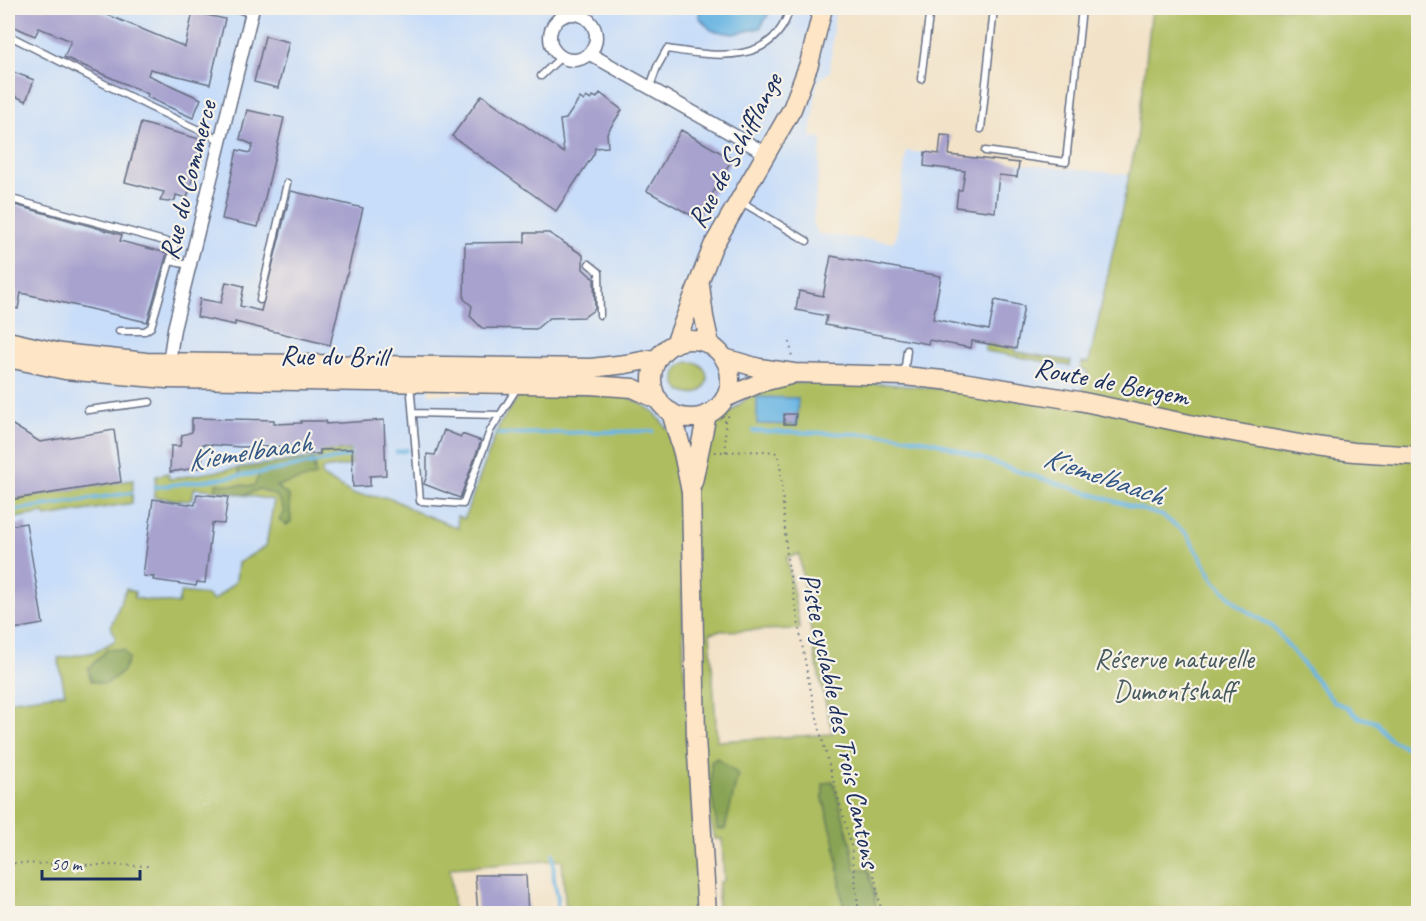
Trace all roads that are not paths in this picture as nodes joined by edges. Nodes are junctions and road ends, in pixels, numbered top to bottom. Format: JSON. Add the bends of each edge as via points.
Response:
{"nodes":[{"id":1,"x":236,"y":8,"type":"edge"},
{"id":2,"x":790,"y":8,"type":"edge"},
{"id":3,"x":823,"y":8,"type":"edge"},
{"id":4,"x":930,"y":8,"type":"edge"},
{"id":5,"x":994,"y":8,"type":"edge"},
{"id":6,"x":1082,"y":8,"type":"edge"},
{"id":7,"x":252,"y":11,"type":"edge"},
{"id":8,"x":8,"y":35,"type":"edge"},
{"id":9,"x":590,"y":54,"type":"junction"},
{"id":10,"x":561,"y":57,"type":"junction"},
{"id":11,"x":542,"y":76,"type":"dead end"},
{"id":12,"x":921,"y":79,"type":"dead end"},
{"id":13,"x":650,"y":87,"type":"junction"},
{"id":14,"x":981,"y":129,"type":"dead end"},
{"id":15,"x":221,"y":140,"type":"junction"},
{"id":16,"x":985,"y":151,"type":"dead end"},
{"id":17,"x":767,"y":154,"type":"junction"},
{"id":18,"x":286,"y":183,"type":"dead end"},
{"id":19,"x":8,"y":198,"type":"edge"},
{"id":20,"x":740,"y":201,"type":"junction"},
{"id":21,"x":807,"y":241,"type":"dead end"},
{"id":22,"x":170,"y":261,"type":"junction"},
{"id":23,"x":588,"y":264,"type":"dead end"},
{"id":24,"x":191,"y":265,"type":"junction"},
{"id":25,"x":699,"y":283,"type":"junction"},
{"id":26,"x":260,"y":300,"type":"dead end"},
{"id":27,"x":600,"y":315,"type":"dead end"},
{"id":28,"x":119,"y":331,"type":"dead end"},
{"id":29,"x":8,"y":341,"type":"edge"},
{"id":30,"x":675,"y":344,"type":"junction"},
{"id":31,"x":710,"y":345,"type":"junction"},
{"id":32,"x":907,"y":350,"type":"dead end"},
{"id":33,"x":8,"y":358,"type":"edge"},
{"id":34,"x":658,"y":358,"type":"junction"},
{"id":35,"x":724,"y":358,"type":"junction"},
{"id":36,"x":168,"y":363,"type":"junction"},
{"id":37,"x":794,"y":373,"type":"junction"},
{"id":38,"x":904,"y":376,"type":"junction"},
{"id":39,"x":410,"y":383,"type":"junction"},
{"id":40,"x":520,"y":384,"type":"junction"},
{"id":41,"x":150,"y":402,"type":"dead end"},
{"id":42,"x":729,"y":404,"type":"junction"},
{"id":43,"x":665,"y":406,"type":"junction"},
{"id":44,"x":88,"y":410,"type":"dead end"},
{"id":45,"x":413,"y":413,"type":"junction"},
{"id":46,"x":707,"y":414,"type":"junction"},
{"id":47,"x":499,"y":415,"type":"junction"},
{"id":48,"x":1419,"y":456,"type":"edge"},
{"id":49,"x":691,"y":492,"type":"junction"},
{"id":50,"x":707,"y":914,"type":"edge"}],
"edges":[{"from":1,"to":7,"type":"lane"},
{"from":2,"to":13,"type":"lane","via":[[778,33],[761,47],[742,54],[709,55],[667,49]]},
{"from":3,"to":17,"type":"main road","name":"Rue de Schifflange","via":[[809,64],[792,109]]},
{"from":4,"to":12,"type":"lane"},
{"from":5,"to":14,"type":"lane"},
{"from":6,"to":16,"type":"lane","via":[[1066,162]]},
{"from":7,"to":15,"type":"street","name":"Rue du Commerce"},
{"from":8,"to":15,"type":"lane"},
{"from":9,"to":10,"type":"street","via":[[576,60]]},
{"from":9,"to":10,"type":"street","via":[[597,31],[588,18],[572,13],[557,20],[550,33],[552,46]]},
{"from":9,"to":13,"type":"street"},
{"from":10,"to":11,"type":"lane"},
{"from":13,"to":17,"type":"street"},
{"from":15,"to":24,"type":"street","name":"Rue du Commerce"},
{"from":17,"to":20,"type":"main road","name":"Rue de Schifflange"},
{"from":18,"to":26,"type":"lane"},
{"from":19,"to":22,"type":"lane","via":[[175,244]]},
{"from":20,"to":21,"type":"lane"},
{"from":20,"to":25,"type":"main road","name":"Rue de Schifflange","via":[[713,246]]},
{"from":22,"to":24,"type":"lane"},
{"from":22,"to":28,"type":"lane","via":[[151,327],[145,331]]},
{"from":23,"to":27,"type":"lane","via":[[599,272]]},
{"from":24,"to":36,"type":"street","name":"Rue du Commerce"},
{"from":25,"to":30,"type":"main road","name":"Rue de Schifflange"},
{"from":25,"to":31,"type":"main road","name":"Rue de Schifflange"},
{"from":29,"to":36,"type":"main road","name":"Rue du Brill","via":[[61,353]]},
{"from":30,"to":31,"type":"main road","via":[[687,340]]},
{"from":30,"to":34,"type":"main road"},
{"from":31,"to":35,"type":"main road"},
{"from":32,"to":38,"type":"lane"},
{"from":33,"to":39,"type":"main road","name":"Rue du Brill","via":[[65,369],[167,379]]},
{"from":34,"to":36,"type":"main road","name":"Rue du Brill","via":[[591,368]]},
{"from":34,"to":43,"type":"main road","via":[[652,379]]},
{"from":35,"to":37,"type":"main road","name":"Route de Bergem"},
{"from":35,"to":42,"type":"main road","via":[[730,378]]},
{"from":37,"to":38,"type":"main road","name":"Route de Bergem"},
{"from":37,"to":42,"type":"main road","name":"Route de Bergem","via":[[762,382]]},
{"from":38,"to":48,"type":"main road","name":"Route de Bergem","via":[[1036,393],[1316,447]]},
{"from":39,"to":40,"type":"main road","name":"Rue du Brill"},
{"from":39,"to":45,"type":"lane"},
{"from":40,"to":43,"type":"main road","name":"Rue du Brill","via":[[633,388]]},
{"from":40,"to":47,"type":"lane"},
{"from":41,"to":44,"type":"lane"},
{"from":42,"to":46,"type":"main road"},
{"from":43,"to":46,"type":"main road","via":[[682,417]]},
{"from":43,"to":49,"type":"main road","via":[[684,453]]},
{"from":45,"to":47,"type":"lane"},
{"from":45,"to":47,"type":"lane","via":[[420,501],[463,504]]},
{"from":46,"to":49,"type":"main road"},
{"from":49,"to":50,"type":"main road","via":[[695,693]]}]}
